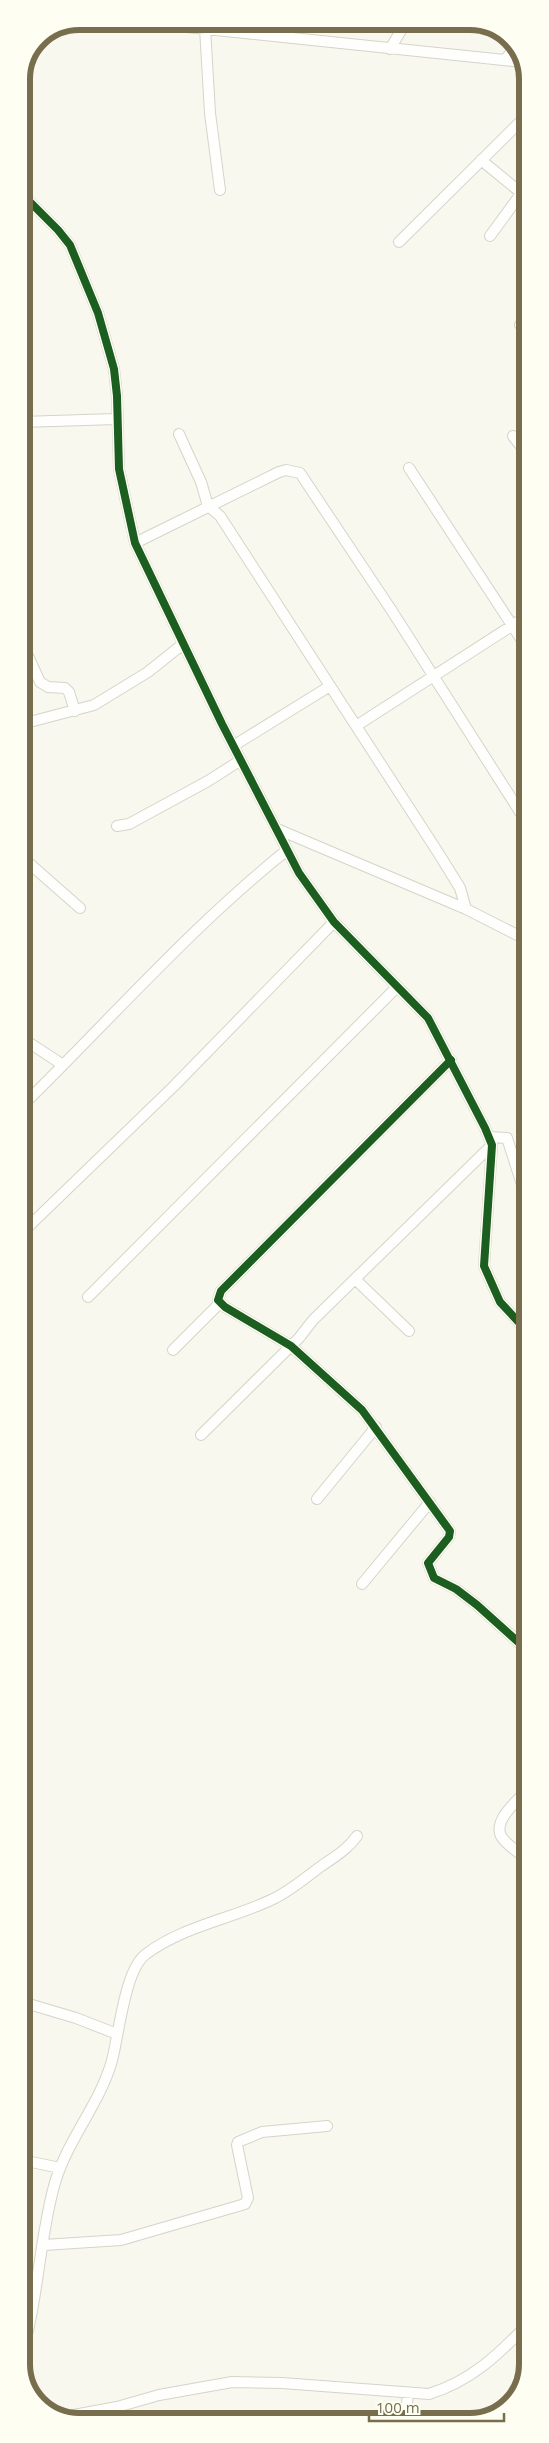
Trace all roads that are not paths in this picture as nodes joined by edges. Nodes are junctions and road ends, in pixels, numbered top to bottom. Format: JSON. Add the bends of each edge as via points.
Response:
{"nodes":[{"id":1,"x":205,"y":30,"type":"edge"},
{"id":2,"x":223,"y":30,"type":"edge"},
{"id":3,"x":401,"y":30,"type":"edge"},
{"id":4,"x":390,"y":49,"type":"junction"},
{"id":5,"x":511,"y":52,"type":"edge"},
{"id":6,"x":504,"y":60,"type":"junction"},
{"id":7,"x":515,"y":61,"type":"edge"},
{"id":8,"x":519,"y":123,"type":"edge"},
{"id":9,"x":481,"y":160,"type":"junction"},
{"id":10,"x":220,"y":190,"type":"dead end"},
{"id":11,"x":519,"y":191,"type":"edge"},
{"id":12,"x":519,"y":196,"type":"edge"},
{"id":13,"x":30,"y":202,"type":"edge"},
{"id":14,"x":490,"y":236,"type":"dead end"},
{"id":15,"x":399,"y":242,"type":"dead end"},
{"id":16,"x":116,"y":419,"type":"junction"},
{"id":17,"x":30,"y":422,"type":"edge"},
{"id":18,"x":179,"y":434,"type":"dead end"},
{"id":19,"x":513,"y":436,"type":"dead end"},
{"id":20,"x":519,"y":444,"type":"edge"},
{"id":21,"x":409,"y":468,"type":"dead end"},
{"id":22,"x":208,"y":506,"type":"junction"},
{"id":23,"x":135,"y":543,"type":"junction"},
{"id":24,"x":519,"y":621,"type":"edge"},
{"id":25,"x":512,"y":625,"type":"junction"},
{"id":26,"x":519,"y":636,"type":"edge"},
{"id":27,"x":183,"y":644,"type":"junction"},
{"id":28,"x":30,"y":660,"type":"edge"},
{"id":29,"x":434,"y":676,"type":"junction"},
{"id":30,"x":330,"y":686,"type":"junction"},
{"id":31,"x":75,"y":711,"type":"junction"},
{"id":32,"x":30,"y":722,"type":"edge"},
{"id":33,"x":356,"y":726,"type":"junction"},
{"id":34,"x":233,"y":746,"type":"junction"},
{"id":35,"x":241,"y":760,"type":"junction"},
{"id":36,"x":519,"y":810,"type":"edge"},
{"id":37,"x":118,"y":826,"type":"dead end"},
{"id":38,"x":276,"y":828,"type":"junction"},
{"id":39,"x":287,"y":850,"type":"junction"},
{"id":40,"x":30,"y":864,"type":"edge"},
{"id":41,"x":80,"y":908,"type":"dead end"},
{"id":42,"x":466,"y":909,"type":"junction"},
{"id":43,"x":334,"y":922,"type":"junction"},
{"id":44,"x":519,"y":936,"type":"edge"},
{"id":45,"x":397,"y":987,"type":"junction"},
{"id":46,"x":30,"y":1043,"type":"edge"},
{"id":47,"x":451,"y":1060,"type":"junction"},
{"id":48,"x":64,"y":1065,"type":"junction"},
{"id":49,"x":30,"y":1098,"type":"edge"},
{"id":50,"x":490,"y":1141,"type":"junction"},
{"id":51,"x":519,"y":1178,"type":"edge"},
{"id":52,"x":30,"y":1225,"type":"edge"},
{"id":53,"x":355,"y":1279,"type":"junction"},
{"id":54,"x":88,"y":1297,"type":"dead end"},
{"id":55,"x":220,"y":1303,"type":"junction"},
{"id":56,"x":519,"y":1322,"type":"edge"},
{"id":57,"x":409,"y":1331,"type":"dead end"},
{"id":58,"x":291,"y":1346,"type":"junction"},
{"id":59,"x":173,"y":1350,"type":"dead end"},
{"id":60,"x":376,"y":1427,"type":"junction"},
{"id":61,"x":201,"y":1435,"type":"dead end"},
{"id":62,"x":317,"y":1499,"type":"dead end"},
{"id":63,"x":430,"y":1502,"type":"junction"},
{"id":64,"x":362,"y":1584,"type":"dead end"},
{"id":65,"x":519,"y":1643,"type":"edge"},
{"id":66,"x":519,"y":1800,"type":"edge"},
{"id":67,"x":357,"y":1836,"type":"dead end"},
{"id":68,"x":519,"y":1852,"type":"edge"},
{"id":69,"x":30,"y":2004,"type":"edge"},
{"id":70,"x":117,"y":2034,"type":"junction"},
{"id":71,"x":327,"y":2126,"type":"dead end"},
{"id":72,"x":30,"y":2162,"type":"edge"},
{"id":73,"x":60,"y":2168,"type":"junction"},
{"id":74,"x":44,"y":2245,"type":"junction"},
{"id":75,"x":30,"y":2314,"type":"edge"},
{"id":76,"x":519,"y":2333,"type":"edge"},
{"id":77,"x":408,"y":2394,"type":"junction"},
{"id":78,"x":85,"y":2413,"type":"edge"},
{"id":79,"x":406,"y":2413,"type":"edge"}],
"edges":[{"from":1,"to":10,"type":"street","via":[[210,112]]},
{"from":2,"to":4,"type":"street"},
{"from":3,"to":4,"type":"street"},
{"from":4,"to":6,"type":"street"},
{"from":5,"to":6,"type":"street"},
{"from":6,"to":7,"type":"street"},
{"from":8,"to":9,"type":"street"},
{"from":9,"to":11,"type":"street"},
{"from":9,"to":15,"type":"street"},
{"from":12,"to":14,"type":"street"},
{"from":13,"to":16,"type":"street","via":[[70,245],[85,278],[114,368]]},
{"from":16,"to":17,"type":"street"},
{"from":16,"to":23,"type":"street","via":[[119,470]]},
{"from":18,"to":22,"type":"street"},
{"from":19,"to":20,"type":"street"},
{"from":21,"to":25,"type":"street"},
{"from":22,"to":23,"type":"street"},
{"from":22,"to":29,"type":"street","via":[[286,470],[300,473]]},
{"from":22,"to":30,"type":"street","via":[[220,516]]},
{"from":23,"to":27,"type":"street"},
{"from":24,"to":25,"type":"street"},
{"from":25,"to":26,"type":"street"},
{"from":25,"to":29,"type":"street"},
{"from":27,"to":31,"type":"street","via":[[122,689],[94,705]]},
{"from":27,"to":34,"type":"street"},
{"from":28,"to":31,"type":"street","via":[[40,682],[69,692]]},
{"from":29,"to":33,"type":"street"},
{"from":29,"to":36,"type":"street"},
{"from":30,"to":33,"type":"street"},
{"from":30,"to":34,"type":"street"},
{"from":31,"to":32,"type":"street"},
{"from":33,"to":42,"type":"street","via":[[452,874],[465,899]]},
{"from":34,"to":35,"type":"street"},
{"from":35,"to":37,"type":"street","via":[[208,782],[128,824]]},
{"from":35,"to":38,"type":"street"},
{"from":38,"to":39,"type":"street"},
{"from":38,"to":42,"type":"street"},
{"from":39,"to":43,"type":"street","via":[[299,873]]},
{"from":39,"to":48,"type":"street","via":[[188,936]]},
{"from":40,"to":41,"type":"street"},
{"from":42,"to":44,"type":"street"},
{"from":43,"to":45,"type":"street"},
{"from":43,"to":52,"type":"street","via":[[174,1086]]},
{"from":45,"to":47,"type":"street","via":[[428,1018]]},
{"from":45,"to":54,"type":"street"},
{"from":46,"to":48,"type":"street"},
{"from":47,"to":50,"type":"street"},
{"from":47,"to":55,"type":"street","via":[[221,1291],[218,1296]]},
{"from":48,"to":49,"type":"street"},
{"from":50,"to":51,"type":"street","via":[[507,1138]]},
{"from":50,"to":53,"type":"street"},
{"from":50,"to":56,"type":"street","via":[[484,1266],[500,1302]]},
{"from":53,"to":57,"type":"street"},
{"from":53,"to":58,"type":"street"},
{"from":55,"to":58,"type":"street"},
{"from":55,"to":59,"type":"street"},
{"from":58,"to":60,"type":"street","via":[[362,1410]]},
{"from":58,"to":61,"type":"street"},
{"from":60,"to":62,"type":"street"},
{"from":60,"to":63,"type":"street"},
{"from":63,"to":64,"type":"street"},
{"from":63,"to":65,"type":"street","via":[[450,1531],[449,1537],[428,1563],[430,1573],[477,1605]]},
{"from":66,"to":68,"type":"street","via":[[504,1816],[500,1829],[502,1836]]},
{"from":67,"to":70,"type":"street","via":[[343,1852],[274,1899],[204,1924],[144,1955],[133,1972]]},
{"from":69,"to":70,"type":"street"},
{"from":70,"to":73,"type":"street","via":[[103,2085],[68,2147]]},
{"from":71,"to":74,"type":"street","via":[[269,2130],[238,2142],[248,2198],[245,2204],[121,2240]]},
{"from":72,"to":73,"type":"street"},
{"from":73,"to":74,"type":"street","via":[[52,2190]]},
{"from":74,"to":75,"type":"street"},
{"from":76,"to":77,"type":"street","via":[[492,2360],[451,2387],[429,2394]]},
{"from":77,"to":78,"type":"street","via":[[232,2382]]},
{"from":77,"to":79,"type":"street"}]}
